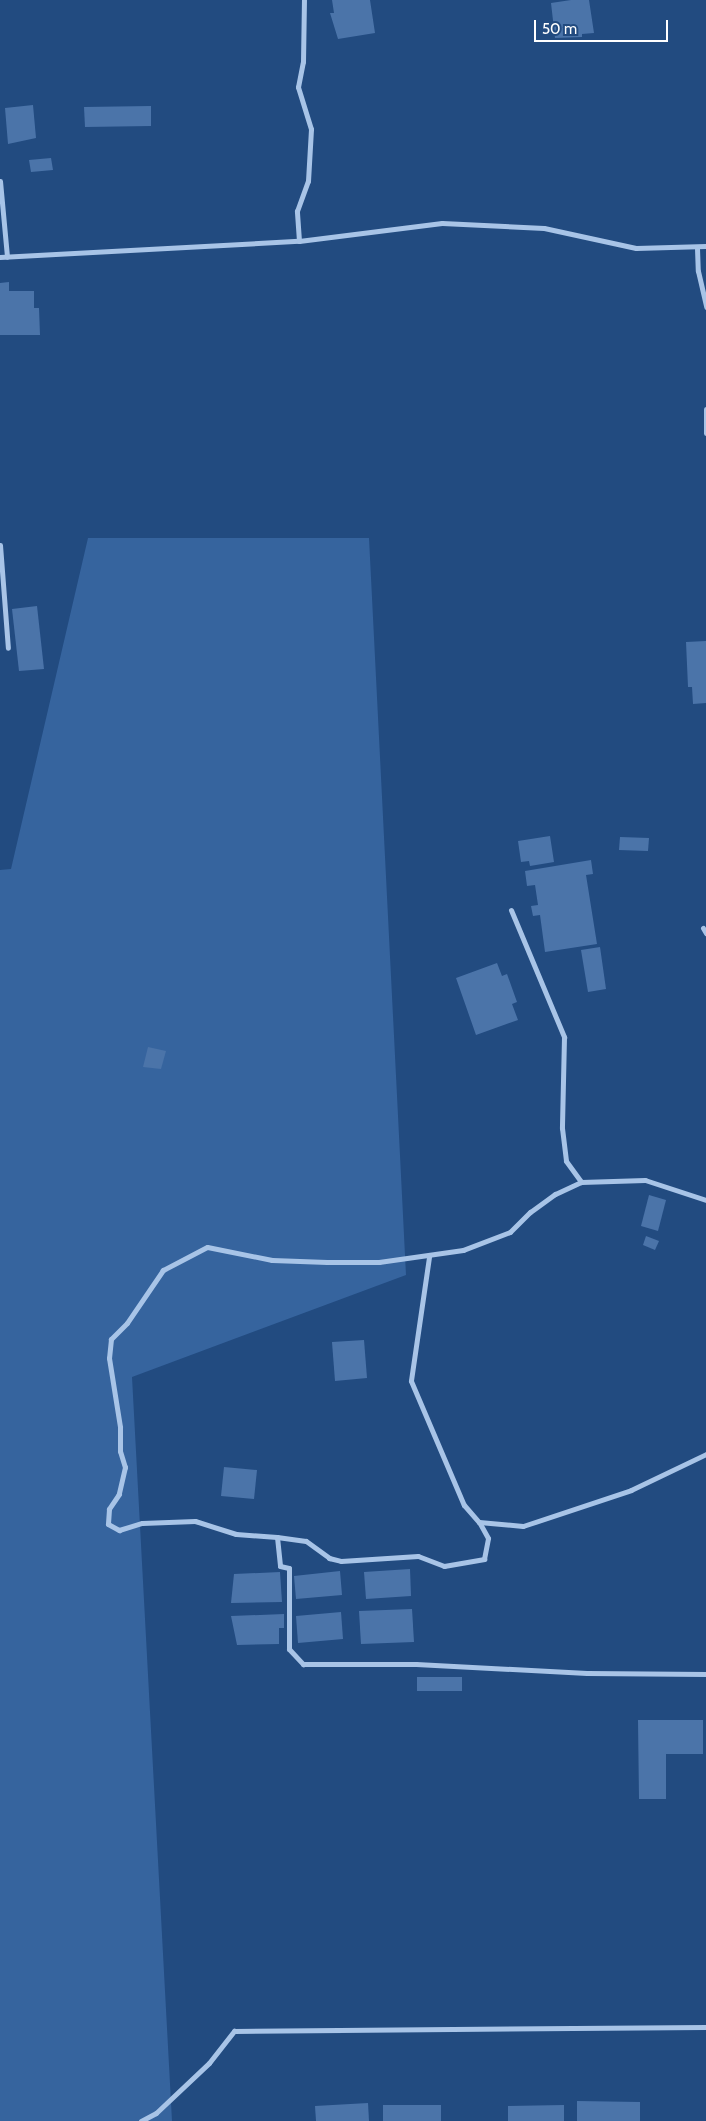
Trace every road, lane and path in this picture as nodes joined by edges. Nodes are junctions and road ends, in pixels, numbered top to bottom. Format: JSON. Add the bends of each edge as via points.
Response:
{"nodes":[{"id":1,"x":304,"y":0,"type":"edge"},
{"id":2,"x":0,"y":180,"type":"edge"},
{"id":3,"x":299,"y":241,"type":"junction"},
{"id":4,"x":706,"y":246,"type":"edge"},
{"id":5,"x":697,"y":248,"type":"junction"},
{"id":6,"x":0,"y":257,"type":"edge"},
{"id":7,"x":7,"y":257,"type":"junction"},
{"id":8,"x":706,"y":307,"type":"edge"},
{"id":9,"x":706,"y":409,"type":"edge"},
{"id":10,"x":706,"y":433,"type":"edge"},
{"id":11,"x":0,"y":545,"type":"edge"},
{"id":12,"x":8,"y":648,"type":"dead end"},
{"id":13,"x":511,"y":910,"type":"dead end"},
{"id":14,"x":581,"y":1182,"type":"junction"},
{"id":15,"x":706,"y":1200,"type":"edge"},
{"id":16,"x":430,"y":1257,"type":"junction"},
{"id":17,"x":706,"y":1454,"type":"edge"},
{"id":18,"x":479,"y":1522,"type":"junction"},
{"id":19,"x":278,"y":1537,"type":"junction"},
{"id":20,"x":706,"y":1674,"type":"edge"},
{"id":21,"x":706,"y":2027,"type":"edge"},
{"id":22,"x":140,"y":2121,"type":"edge"}],
"edges":[{"from":1,"to":3,"type":"street","via":[[303,62],[298,88],[311,129],[308,181],[297,211]]},
{"from":2,"to":7,"type":"street"},
{"from":3,"to":5,"type":"street","via":[[442,222],[544,228],[636,248]]},
{"from":3,"to":7,"type":"street"},
{"from":4,"to":5,"type":"street"},
{"from":5,"to":8,"type":"street"},
{"from":6,"to":7,"type":"street"},
{"from":9,"to":10,"type":"street"},
{"from":11,"to":12,"type":"street"},
{"from":13,"to":14,"type":"street","via":[[564,1037],[562,1128],[566,1161]]},
{"from":14,"to":15,"type":"street","via":[[645,1180]]},
{"from":14,"to":16,"type":"street","via":[[549,1198],[510,1232],[463,1250]]},
{"from":16,"to":18,"type":"street","via":[[412,1381],[464,1505]]},
{"from":16,"to":19,"type":"street","via":[[379,1262],[272,1260],[207,1247],[162,1270],[127,1323],[111,1339],[109,1358],[120,1426],[120,1451],[125,1467],[119,1494],[109,1509],[108,1524],[119,1530],[142,1523],[195,1521],[236,1534]]},
{"from":17,"to":18,"type":"street","via":[[631,1490],[523,1526]]},
{"from":18,"to":19,"type":"street","via":[[488,1538],[484,1559],[444,1566],[418,1556],[341,1561],[329,1558],[306,1541]]},
{"from":19,"to":20,"type":"street","via":[[280,1566],[289,1568],[289,1649],[303,1664],[416,1664],[587,1673]]},
{"from":21,"to":22,"type":"street","via":[[234,2031],[209,2063],[156,2113]]}]}
